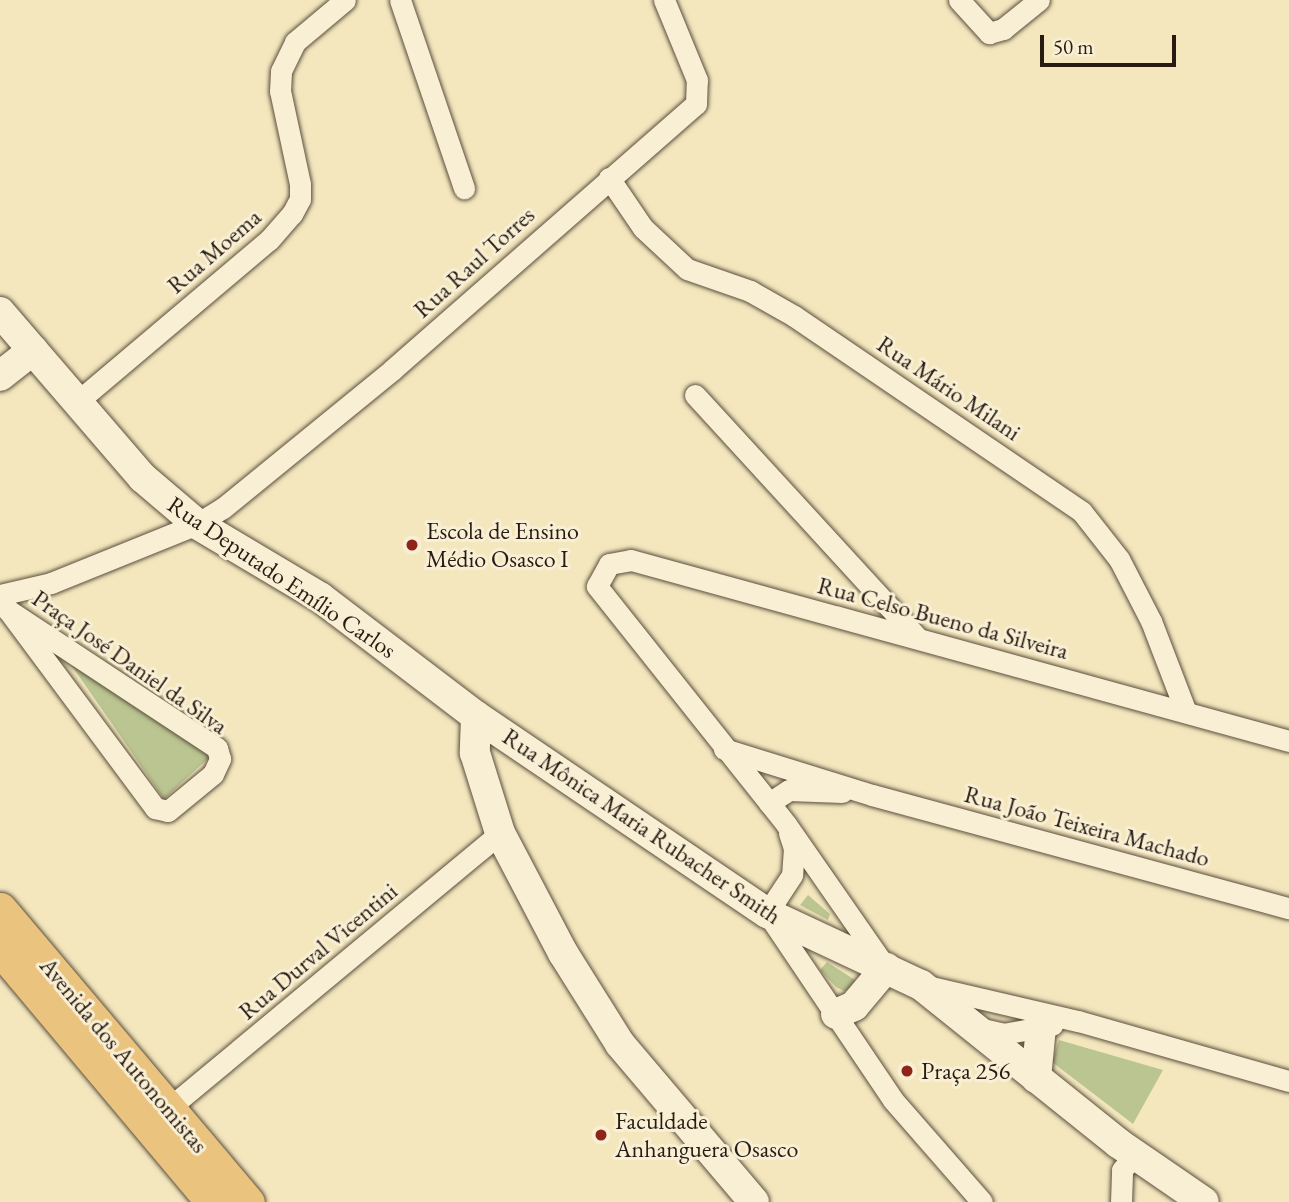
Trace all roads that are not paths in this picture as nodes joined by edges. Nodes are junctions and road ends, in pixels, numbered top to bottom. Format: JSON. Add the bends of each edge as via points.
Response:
{"nodes":[{"id":1,"x":345,"y":0,"type":"edge"},
{"id":2,"x":400,"y":0,"type":"edge"},
{"id":3,"x":664,"y":0,"type":"edge"},
{"id":4,"x":959,"y":0,"type":"edge"},
{"id":5,"x":1039,"y":0,"type":"edge"},
{"id":6,"x":609,"y":178,"type":"junction"},
{"id":7,"x":464,"y":188,"type":"dead end"},
{"id":8,"x":0,"y":312,"type":"edge"},
{"id":9,"x":33,"y":350,"type":"junction"},
{"id":10,"x":0,"y":376,"type":"edge"},
{"id":11,"x":695,"y":395,"type":"dead end"},
{"id":12,"x":76,"y":402,"type":"junction"},
{"id":13,"x":197,"y":524,"type":"junction"},
{"id":14,"x":3,"y":601,"type":"edge"},
{"id":15,"x":917,"y":637,"type":"junction"},
{"id":16,"x":1186,"y":712,"type":"junction"},
{"id":17,"x":476,"y":716,"type":"junction"},
{"id":18,"x":1289,"y":741,"type":"edge"},
{"id":19,"x":724,"y":748,"type":"junction"},
{"id":20,"x":872,"y":795,"type":"junction"},
{"id":21,"x":769,"y":803,"type":"junction"},
{"id":22,"x":786,"y":824,"type":"junction"},
{"id":23,"x":500,"y":833,"type":"junction"},
{"id":24,"x":792,"y":876,"type":"junction"},
{"id":25,"x":832,"y":886,"type":"junction"},
{"id":26,"x":1289,"y":908,"type":"edge"},
{"id":27,"x":0,"y":909,"type":"edge"},
{"id":28,"x":767,"y":913,"type":"junction"},
{"id":29,"x":0,"y":949,"type":"edge"},
{"id":30,"x":886,"y":968,"type":"junction"},
{"id":31,"x":921,"y":985,"type":"junction"},
{"id":32,"x":836,"y":1014,"type":"junction"},
{"id":33,"x":1078,"y":1021,"type":"junction"},
{"id":34,"x":966,"y":1023,"type":"junction"},
{"id":35,"x":1041,"y":1027,"type":"junction"},
{"id":36,"x":1036,"y":1078,"type":"junction"},
{"id":37,"x":1289,"y":1081,"type":"edge"},
{"id":38,"x":169,"y":1108,"type":"junction"},
{"id":39,"x":1135,"y":1154,"type":"junction"},
{"id":40,"x":212,"y":1202,"type":"edge"},
{"id":41,"x":248,"y":1202,"type":"edge"},
{"id":42,"x":754,"y":1202,"type":"edge"},
{"id":43,"x":982,"y":1202,"type":"edge"},
{"id":44,"x":1121,"y":1202,"type":"edge"},
{"id":45,"x":1204,"y":1202,"type":"edge"}],
"edges":[{"from":1,"to":12,"type":"street","name":"Rua Moema","via":[[295,42],[281,71],[280,91],[300,184],[300,199],[292,214],[269,240]]},
{"from":2,"to":7,"type":"street"},
{"from":3,"to":6,"type":"street","name":"Rua Raul Torres","via":[[698,80],[699,98]]},
{"from":4,"to":5,"type":"street","via":[[989,33],[1003,29]]},
{"from":6,"to":13,"type":"street","name":"Rua Raul Torres","via":[[313,438]]},
{"from":6,"to":16,"type":"street","name":"Rua Mário Milani","via":[[643,229],[687,270],[750,291],[794,316],[1082,512],[1128,576],[1152,621]]},
{"from":8,"to":9,"type":"street","name":"Rua Deputado Emílio Carlos"},
{"from":9,"to":10,"type":"street"},
{"from":9,"to":12,"type":"street","name":"Rua Deputado Emílio Carlos"},
{"from":11,"to":15,"type":"street"},
{"from":12,"to":13,"type":"street","name":"Rua Deputado Emílio Carlos","via":[[143,478]]},
{"from":13,"to":14,"type":"street","name":"Rua Raul Torres"},
{"from":13,"to":17,"type":"street","name":"Rua Deputado Emílio Carlos","via":[[321,598]]},
{"from":14,"to":14,"type":"street","name":"Praça José Daniel da Silva","via":[[155,808],[168,811],[212,774],[220,759],[217,748]]},
{"from":15,"to":16,"type":"street","name":"Rua Celso Bueno da Silveira"},
{"from":15,"to":19,"type":"street","name":"Rua Celso Bueno da Silveira","via":[[631,560],[609,564],[597,586]]},
{"from":16,"to":18,"type":"street","name":"Rua Celso Bueno da Silveira"},
{"from":17,"to":23,"type":"street","via":[[475,753]]},
{"from":17,"to":28,"type":"street","name":"Rua Mônica Maria Rubacher Smith"},
{"from":19,"to":20,"type":"street","name":"Rua João Teixeira Machado"},
{"from":19,"to":21,"type":"street"},
{"from":20,"to":21,"type":"street","name":"Rua João Teixeira Machado","via":[[803,788],[789,790]]},
{"from":20,"to":26,"type":"street","name":"Rua João Teixeira Machado"},
{"from":21,"to":22,"type":"street"},
{"from":22,"to":24,"type":"street","via":[[794,848]]},
{"from":22,"to":25,"type":"street"},
{"from":23,"to":38,"type":"street","name":"Rua Durval Vicentini"},
{"from":23,"to":42,"type":"street","via":[[563,953],[620,1044]]},
{"from":24,"to":25,"type":"street","via":[[811,876]]},
{"from":24,"to":28,"type":"street"},
{"from":25,"to":30,"type":"street"},
{"from":27,"to":38,"type":"main road","name":"Avenida dos Autonomistas"},
{"from":28,"to":30,"type":"street","name":"Rua Mônica Maria Rubacher Smith"},
{"from":28,"to":32,"type":"street"},
{"from":29,"to":40,"type":"main road","name":"Avenida dos Autonomistas"},
{"from":30,"to":31,"type":"street","name":"Rua Mônica Maria Rubacher Smith"},
{"from":30,"to":32,"type":"street","via":[[854,1006]]},
{"from":31,"to":33,"type":"street"},
{"from":31,"to":34,"type":"street","name":"Rua Mônica Maria Rubacher Smith"},
{"from":32,"to":43,"type":"street","via":[[893,1100]]},
{"from":33,"to":35,"type":"street"},
{"from":33,"to":37,"type":"street"},
{"from":34,"to":35,"type":"street","via":[[1003,1034]]},
{"from":34,"to":36,"type":"street","name":"Rua Mônica Maria Rubacher Smith"},
{"from":35,"to":36,"type":"street"},
{"from":36,"to":39,"type":"street","name":"Rua Mônica Maria Rubacher Smith"},
{"from":38,"to":41,"type":"main road","name":"Avenida dos Autonomistas"},
{"from":39,"to":44,"type":"street","via":[[1122,1170]]},
{"from":39,"to":45,"type":"street","name":"Rua Mônica Maria Rubacher Smith"}]}
